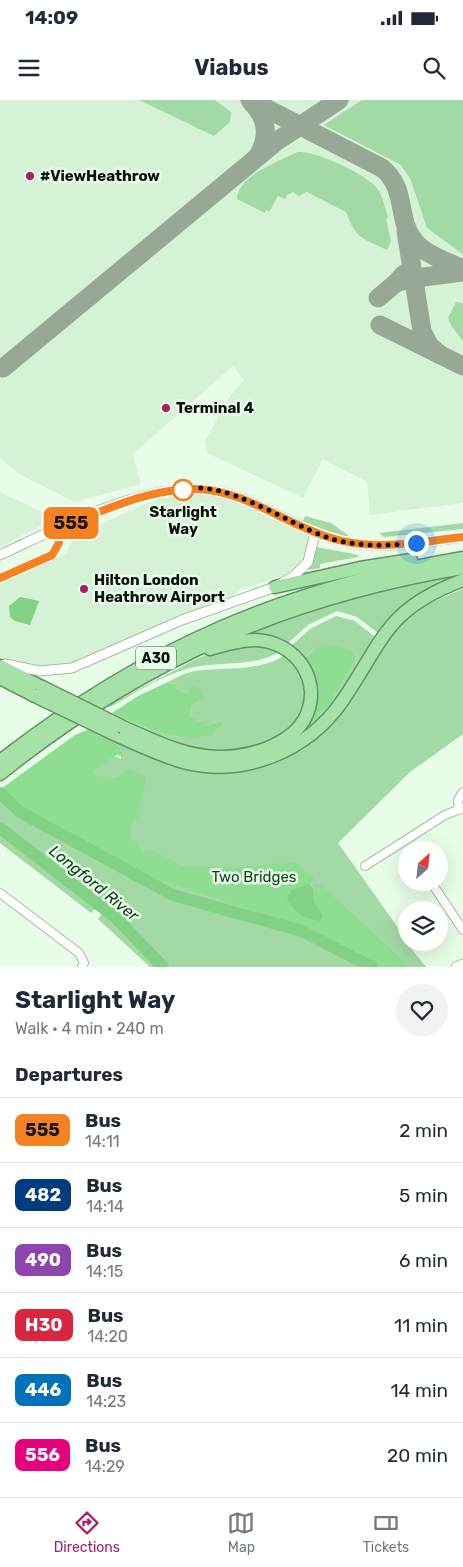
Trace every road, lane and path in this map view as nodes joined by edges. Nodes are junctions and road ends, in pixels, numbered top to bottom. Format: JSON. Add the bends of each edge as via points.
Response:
{"nodes":[{"id":1,"x":56,"y":529,"type":"junction"},
{"id":2,"x":316,"y":533,"type":"junction"},
{"id":3,"x":463,"y":537,"type":"edge"},
{"id":4,"x":463,"y":554,"type":"edge"},
{"id":5,"x":0,"y":555,"type":"edge"},
{"id":6,"x":463,"y":558,"type":"edge"},
{"id":7,"x":463,"y":568,"type":"edge"},
{"id":8,"x":0,"y":578,"type":"edge"},
{"id":9,"x":463,"y":580,"type":"edge"},
{"id":10,"x":275,"y":587,"type":"junction"},
{"id":11,"x":174,"y":659,"type":"junction"},
{"id":12,"x":0,"y":664,"type":"edge"},
{"id":13,"x":2,"y":679,"type":"edge"},
{"id":14,"x":38,"y":691,"type":"junction"},
{"id":15,"x":118,"y":730,"type":"junction"},
{"id":16,"x":0,"y":761,"type":"edge"},
{"id":17,"x":0,"y":774,"type":"edge"},
{"id":18,"x":463,"y":792,"type":"edge"},
{"id":19,"x":461,"y":809,"type":"edge"},
{"id":20,"x":405,"y":841,"type":"edge"},
{"id":21,"x":398,"y":845,"type":"edge"},
{"id":22,"x":365,"y":866,"type":"dead end"},
{"id":23,"x":437,"y":891,"type":"edge"},
{"id":24,"x":0,"y":893,"type":"edge"},
{"id":25,"x":463,"y":930,"type":"edge"},
{"id":26,"x":463,"y":964,"type":"edge"},
{"id":27,"x":82,"y":967,"type":"edge"},
{"id":28,"x":456,"y":967,"type":"edge"}],
"edges":[{"from":1,"to":2,"type":"street","via":[[141,497],[198,489],[251,501]]},
{"from":1,"to":5,"type":"street"},
{"from":1,"to":8,"type":"street","via":[[59,543],[52,555]]},
{"from":2,"to":3,"type":"street","via":[[373,546]]},
{"from":2,"to":10,"type":"street","via":[[308,562],[294,576]]},
{"from":4,"to":10,"type":"highway","via":[[383,563]]},
{"from":6,"to":16,"type":"highway","number":"A30","via":[[348,582],[239,619],[170,650],[114,681],[61,715]]},
{"from":7,"to":11,"type":"highway","number":"A30","via":[[388,582],[314,602],[242,628]]},
{"from":9,"to":15,"type":"highway","via":[[427,596],[394,621],[336,708],[305,739],[287,751],[237,765],[202,765],[152,751]]},
{"from":10,"to":12,"type":"street","via":[[182,620],[72,668],[39,671]]},
{"from":11,"to":15,"type":"highway","via":[[254,640],[276,644],[294,655],[308,675],[311,697],[307,713],[298,727],[279,742],[253,752],[220,757],[178,750]]},
{"from":11,"to":17,"type":"highway","number":"A30","via":[[97,703]]},
{"from":12,"to":14,"type":"highway"},
{"from":13,"to":14,"type":"highway"},
{"from":14,"to":15,"type":"highway","bridge":true},
{"from":18,"to":19,"type":"street","via":[[458,800]]},
{"from":19,"to":20,"type":"street","via":[[444,815]]},
{"from":21,"to":22,"type":"street"},
{"from":23,"to":25,"type":"street"},
{"from":24,"to":27,"type":"street","via":[[79,953],[84,963]]},
{"from":26,"to":28,"type":"street"}]}
